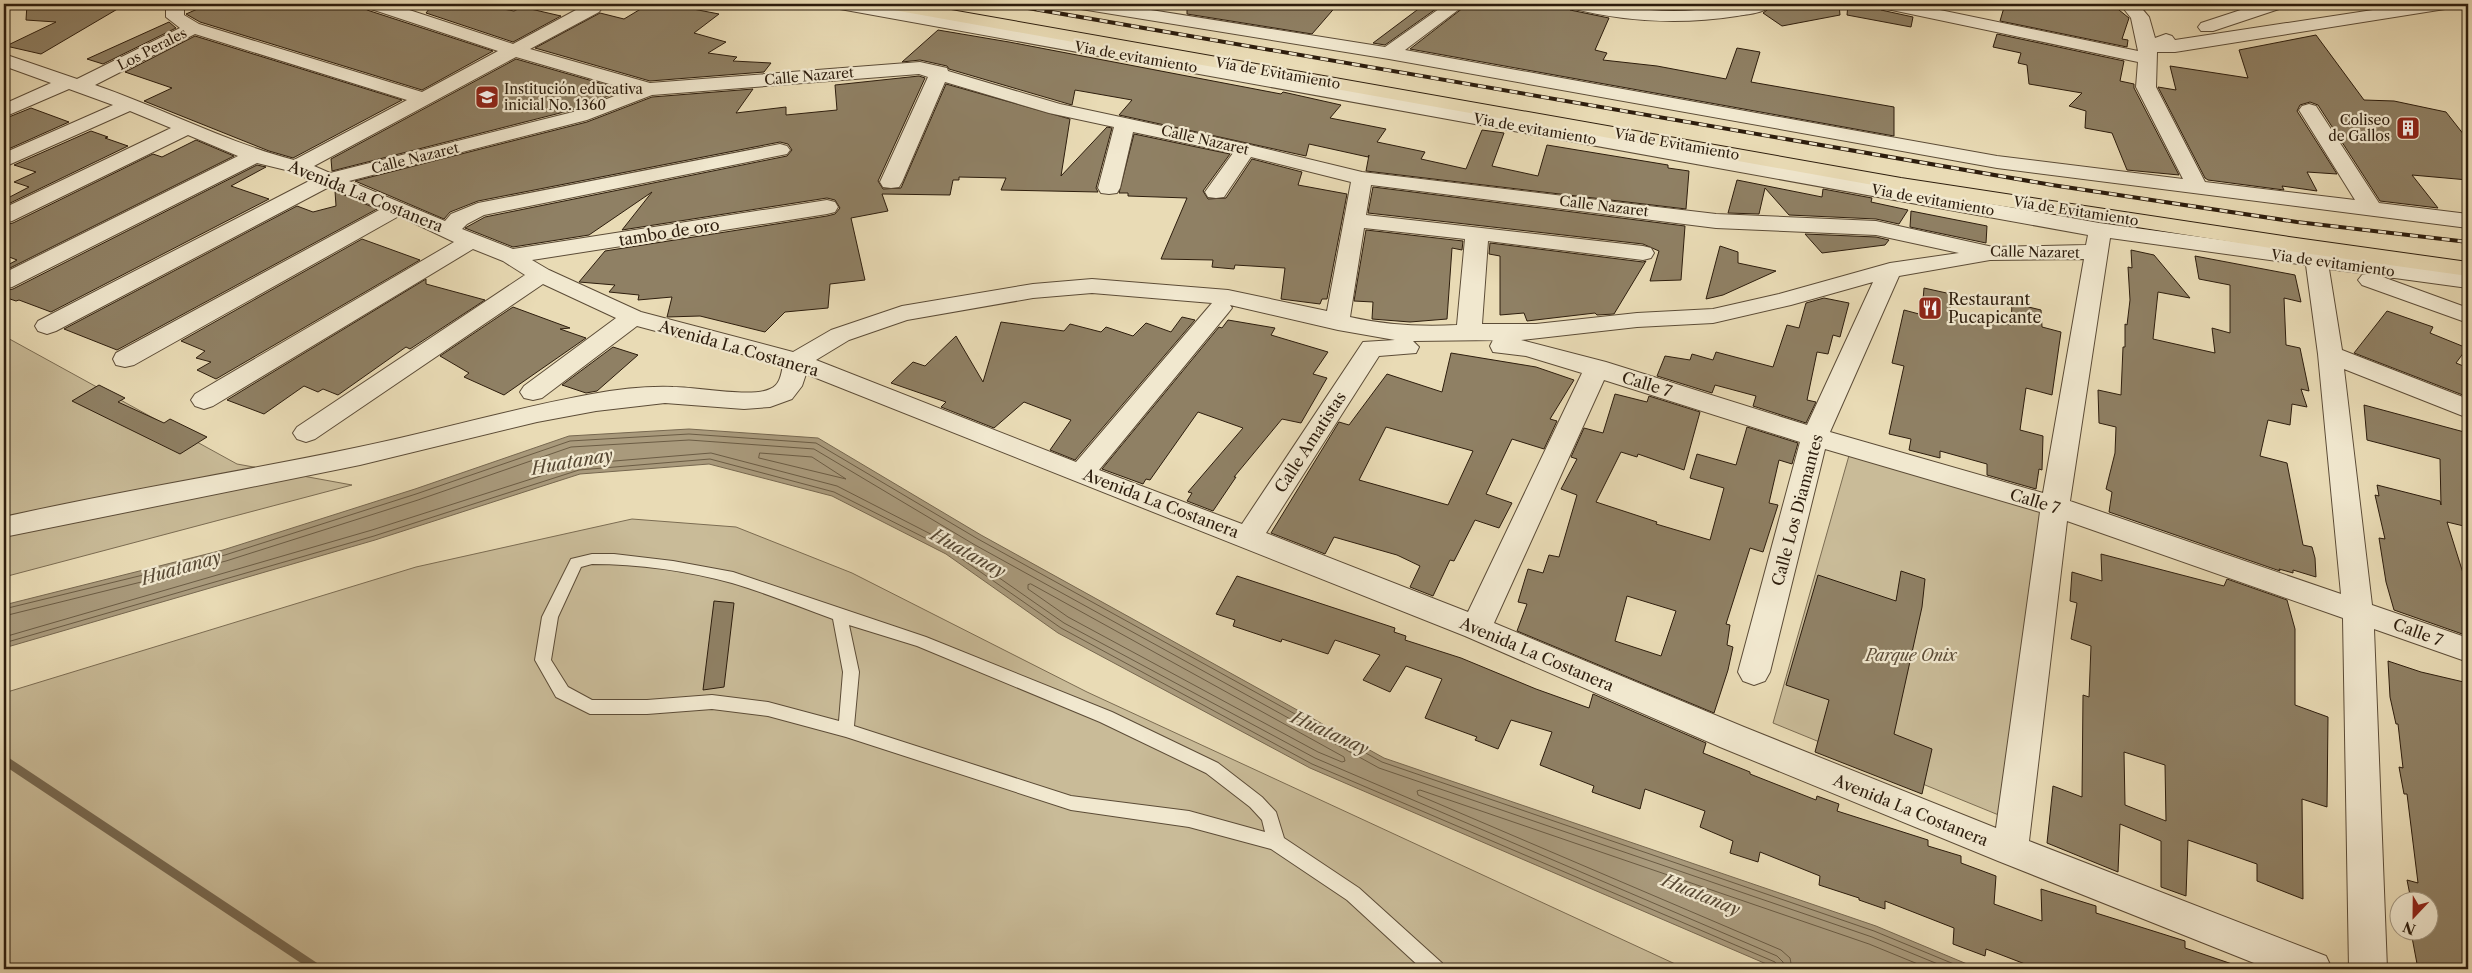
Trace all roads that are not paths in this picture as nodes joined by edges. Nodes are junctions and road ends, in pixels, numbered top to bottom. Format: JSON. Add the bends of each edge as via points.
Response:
{"nodes":[{"id":1,"x":175,"y":4,"type":"edge"},
{"id":2,"x":374,"y":4,"type":"edge"},
{"id":3,"x":840,"y":4,"type":"edge"},
{"id":4,"x":888,"y":4,"type":"edge"},
{"id":5,"x":964,"y":4,"type":"edge"},
{"id":6,"x":1081,"y":4,"type":"edge"},
{"id":7,"x":1457,"y":4,"type":"edge"},
{"id":8,"x":1576,"y":4,"type":"edge"},
{"id":9,"x":1764,"y":4,"type":"edge"},
{"id":10,"x":1887,"y":4,"type":"edge"},
{"id":11,"x":2129,"y":4,"type":"edge"},
{"id":12,"x":2276,"y":4,"type":"edge"},
{"id":13,"x":2445,"y":4,"type":"edge"},
{"id":14,"x":593,"y":8,"type":"dead end"},
{"id":15,"x":1945,"y":10,"type":"edge"},
{"id":16,"x":1171,"y":11,"type":"edge"},
{"id":17,"x":193,"y":28,"type":"junction"},
{"id":18,"x":513,"y":50,"type":"junction"},
{"id":19,"x":2147,"y":52,"type":"junction"},
{"id":20,"x":1389,"y":54,"type":"junction"},
{"id":21,"x":4,"y":60,"type":"edge"},
{"id":22,"x":940,"y":72,"type":"junction"},
{"id":23,"x":75,"y":84,"type":"junction"},
{"id":24,"x":649,"y":89,"type":"junction"},
{"id":25,"x":424,"y":99,"type":"junction"},
{"id":26,"x":130,"y":104,"type":"junction"},
{"id":27,"x":4,"y":110,"type":"edge"},
{"id":28,"x":2309,"y":110,"type":"dead end"},
{"id":29,"x":1125,"y":123,"type":"junction"},
{"id":30,"x":187,"y":128,"type":"junction"},
{"id":31,"x":780,"y":150,"type":"dead end"},
{"id":32,"x":1246,"y":150,"type":"junction"},
{"id":33,"x":255,"y":156,"type":"junction"},
{"id":34,"x":4,"y":161,"type":"edge"},
{"id":35,"x":297,"y":167,"type":"junction"},
{"id":36,"x":1362,"y":178,"type":"junction"},
{"id":37,"x":327,"y":180,"type":"junction"},
{"id":38,"x":890,"y":182,"type":"dead end"},
{"id":39,"x":1108,"y":188,"type":"dead end"},
{"id":40,"x":2198,"y":188,"type":"junction"},
{"id":41,"x":1216,"y":192,"type":"dead end"},
{"id":42,"x":827,"y":207,"type":"dead end"},
{"id":43,"x":398,"y":208,"type":"junction"},
{"id":44,"x":2372,"y":210,"type":"junction"},
{"id":45,"x":4,"y":216,"type":"edge"},
{"id":46,"x":1356,"y":221,"type":"junction"},
{"id":47,"x":2468,"y":221,"type":"edge"},
{"id":48,"x":1477,"y":233,"type":"junction"},
{"id":49,"x":460,"y":235,"type":"junction"},
{"id":50,"x":2098,"y":241,"type":"junction"},
{"id":51,"x":1643,"y":253,"type":"dead end"},
{"id":52,"x":2468,"y":253,"type":"edge"},
{"id":53,"x":1993,"y":254,"type":"junction"},
{"id":54,"x":511,"y":256,"type":"junction"},
{"id":55,"x":2317,"y":262,"type":"junction"},
{"id":56,"x":2468,"y":269,"type":"edge"},
{"id":57,"x":1890,"y":270,"type":"junction"},
{"id":58,"x":541,"y":275,"type":"junction"},
{"id":59,"x":2468,"y":281,"type":"edge"},
{"id":60,"x":4,"y":282,"type":"edge"},
{"id":61,"x":1220,"y":308,"type":"dead end"},
{"id":62,"x":2468,"y":316,"type":"edge"},
{"id":63,"x":633,"y":317,"type":"junction"},
{"id":64,"x":1338,"y":323,"type":"junction"},
{"id":65,"x":47,"y":326,"type":"dead end"},
{"id":66,"x":1469,"y":332,"type":"junction"},
{"id":67,"x":1372,"y":348,"type":"joint"},
{"id":68,"x":2330,"y":354,"type":"junction"},
{"id":69,"x":126,"y":359,"type":"dead end"},
{"id":70,"x":796,"y":361,"type":"junction"},
{"id":71,"x":1597,"y":368,"type":"junction"},
{"id":72,"x":534,"y":392,"type":"dead end"},
{"id":73,"x":204,"y":400,"type":"dead end"},
{"id":74,"x":2468,"y":410,"type":"edge"},
{"id":75,"x":306,"y":434,"type":"dead end"},
{"id":76,"x":1815,"y":437,"type":"junction"},
{"id":77,"x":1082,"y":472,"type":"junction"},
{"id":78,"x":2055,"y":506,"type":"junction"},
{"id":79,"x":4,"y":527,"type":"edge"},
{"id":80,"x":1248,"y":536,"type":"junction"},
{"id":81,"x":2358,"y":610,"type":"junction"},
{"id":82,"x":840,"y":615,"type":"junction"},
{"id":83,"x":1476,"y":628,"type":"junction"},
{"id":84,"x":2468,"y":650,"type":"edge"},
{"id":85,"x":1754,"y":672,"type":"dead end"},
{"id":86,"x":846,"y":730,"type":"junction"},
{"id":87,"x":1276,"y":843,"type":"junction"},
{"id":88,"x":2010,"y":850,"type":"junction"},
{"id":89,"x":1435,"y":969,"type":"edge"},
{"id":90,"x":2312,"y":969,"type":"edge"},
{"id":91,"x":2368,"y":969,"type":"edge"}],
"edges":[{"from":1,"to":17,"type":"street","name":"Los Perales","via":[[175,17]]},
{"from":2,"to":18,"type":"street"},
{"from":3,"to":50,"type":"street","name":"Via de evitamiento"},
{"from":4,"to":56,"type":"highway","name":"Vía de Evitamiento","via":[[1892,182],[2270,242]]},
{"from":5,"to":52,"type":"highway","name":"Vía de Evitamiento","via":[[1972,182]]},
{"from":6,"to":16,"type":"street"},
{"from":7,"to":20,"type":"street"},
{"from":8,"to":9,"type":"street","via":[[1652,18],[1721,14]]},
{"from":10,"to":15,"type":"street"},
{"from":11,"to":19,"type":"street","via":[[2140,17]]},
{"from":12,"to":19,"type":"street"},
{"from":13,"to":19,"type":"street"},
{"from":14,"to":18,"type":"street"},
{"from":15,"to":19,"type":"street"},
{"from":16,"to":20,"type":"street"},
{"from":17,"to":23,"type":"street","name":"Los Perales"},
{"from":17,"to":25,"type":"street"},
{"from":18,"to":24,"type":"street"},
{"from":18,"to":25,"type":"street"},
{"from":19,"to":40,"type":"street","via":[[2146,88]]},
{"from":20,"to":40,"type":"street","via":[[1997,162]]},
{"from":21,"to":23,"type":"street","name":"Avenida La Costanera"},
{"from":22,"to":24,"type":"street","name":"Calle Nazaret","via":[[920,68],[895,69]]},
{"from":22,"to":29,"type":"street","name":"Calle Nazaret","via":[[1056,109]]},
{"from":22,"to":38,"type":"street"},
{"from":23,"to":26,"type":"street","name":"Avenida La Costanera"},
{"from":23,"to":27,"type":"street","name":"Los Perales"},
{"from":24,"to":37,"type":"street","name":"Calle Nazaret","via":[[580,116]]},
{"from":25,"to":35,"type":"street"},
{"from":26,"to":30,"type":"street","name":"Avenida La Costanera"},
{"from":26,"to":34,"type":"street"},
{"from":28,"to":44,"type":"street"},
{"from":29,"to":32,"type":"street","name":"Calle Nazaret"},
{"from":29,"to":39,"type":"street"},
{"from":30,"to":33,"type":"street","name":"Avenida La Costanera"},
{"from":30,"to":45,"type":"street"},
{"from":31,"to":49,"type":"street","via":[[478,210],[459,219]]},
{"from":32,"to":36,"type":"street","name":"Calle Nazaret"},
{"from":32,"to":41,"type":"street"},
{"from":33,"to":35,"type":"street","name":"Avenida La Costanera"},
{"from":33,"to":60,"type":"street"},
{"from":35,"to":37,"type":"street","name":"Avenida La Costanera"},
{"from":36,"to":46,"type":"street"},
{"from":36,"to":53,"type":"street","name":"Calle Nazaret","via":[[1716,221],[1876,228]]},
{"from":37,"to":43,"type":"street","name":"Avenida La Costanera"},
{"from":37,"to":65,"type":"street","name":"Calle Nazaret"},
{"from":40,"to":44,"type":"street"},
{"from":42,"to":54,"type":"street","name":"tambo de oro"},
{"from":43,"to":49,"type":"street","name":"Avenida La Costanera"},
{"from":43,"to":69,"type":"street"},
{"from":44,"to":47,"type":"street"},
{"from":46,"to":48,"type":"street"},
{"from":46,"to":64,"type":"street"},
{"from":48,"to":51,"type":"street"},
{"from":48,"to":66,"type":"street"},
{"from":49,"to":54,"type":"street","name":"Avenida La Costanera"},
{"from":49,"to":73,"type":"street"},
{"from":50,"to":53,"type":"street","name":"Calle Nazaret"},
{"from":50,"to":55,"type":"street","name":"Via de evitamiento"},
{"from":50,"to":78,"type":"street"},
{"from":53,"to":57,"type":"street"},
{"from":54,"to":58,"type":"street","name":"Avenida La Costanera"},
{"from":55,"to":59,"type":"street","name":"Via de evitamiento"},
{"from":55,"to":62,"type":"street"},
{"from":55,"to":68,"type":"street"},
{"from":57,"to":66,"type":"street","via":[[1713,316],[1637,320],[1536,332]]},
{"from":57,"to":76,"type":"street","name":"Calle Los Diamantes"},
{"from":58,"to":63,"type":"street","name":"Avenida La Costanera"},
{"from":58,"to":75,"type":"street"},
{"from":61,"to":77,"type":"street"},
{"from":63,"to":70,"type":"street","name":"Avenida La Costanera"},
{"from":63,"to":72,"type":"street"},
{"from":64,"to":66,"type":"street","via":[[1381,332]]},
{"from":64,"to":70,"type":"street","via":[[1228,297],[1092,286],[1033,291],[902,313],[840,335]]},
{"from":67,"to":71,"type":"street","name":"Calle 7","via":[[1507,346],[1528,348]]},
{"from":67,"to":80,"type":"street","name":"Calle Amatistas"},
{"from":68,"to":74,"type":"street"},
{"from":68,"to":81,"type":"street"},
{"from":70,"to":77,"type":"street","name":"Avenida La Costanera","via":[[1038,458]]},
{"from":70,"to":79,"type":"street","via":[[793,382],[778,396],[756,402],[673,395],[620,398],[359,456],[75,510]]},
{"from":71,"to":76,"type":"street","name":"Calle 7"},
{"from":71,"to":83,"type":"street"},
{"from":76,"to":78,"type":"street","name":"Calle 7"},
{"from":76,"to":85,"type":"street","name":"Calle Los Diamantes"},
{"from":77,"to":80,"type":"street","name":"Avenida La Costanera"},
{"from":78,"to":81,"type":"street","name":"Calle 7"},
{"from":78,"to":88,"type":"street"},
{"from":80,"to":83,"type":"street","name":"Avenida La Costanera"},
{"from":81,"to":84,"type":"street","name":"Calle 7"},
{"from":81,"to":91,"type":"street"},
{"from":82,"to":86,"type":"lane","via":[[851,672]]},
{"from":82,"to":86,"type":"lane","via":[[733,578],[673,566],[592,559],[576,563],[550,617],[543,660],[562,692],[590,707],[712,702],[768,708]]},
{"from":82,"to":87,"type":"lane","via":[[921,641],[1017,680],[1212,768],[1270,817]]},
{"from":83,"to":88,"type":"street","name":"Avenida La Costanera"},
{"from":86,"to":87,"type":"lane","via":[[1071,803],[1189,819]]},
{"from":87,"to":89,"type":"lane","via":[[1353,894]]},
{"from":88,"to":90,"type":"street","name":"Avenida La Costanera"}]}
